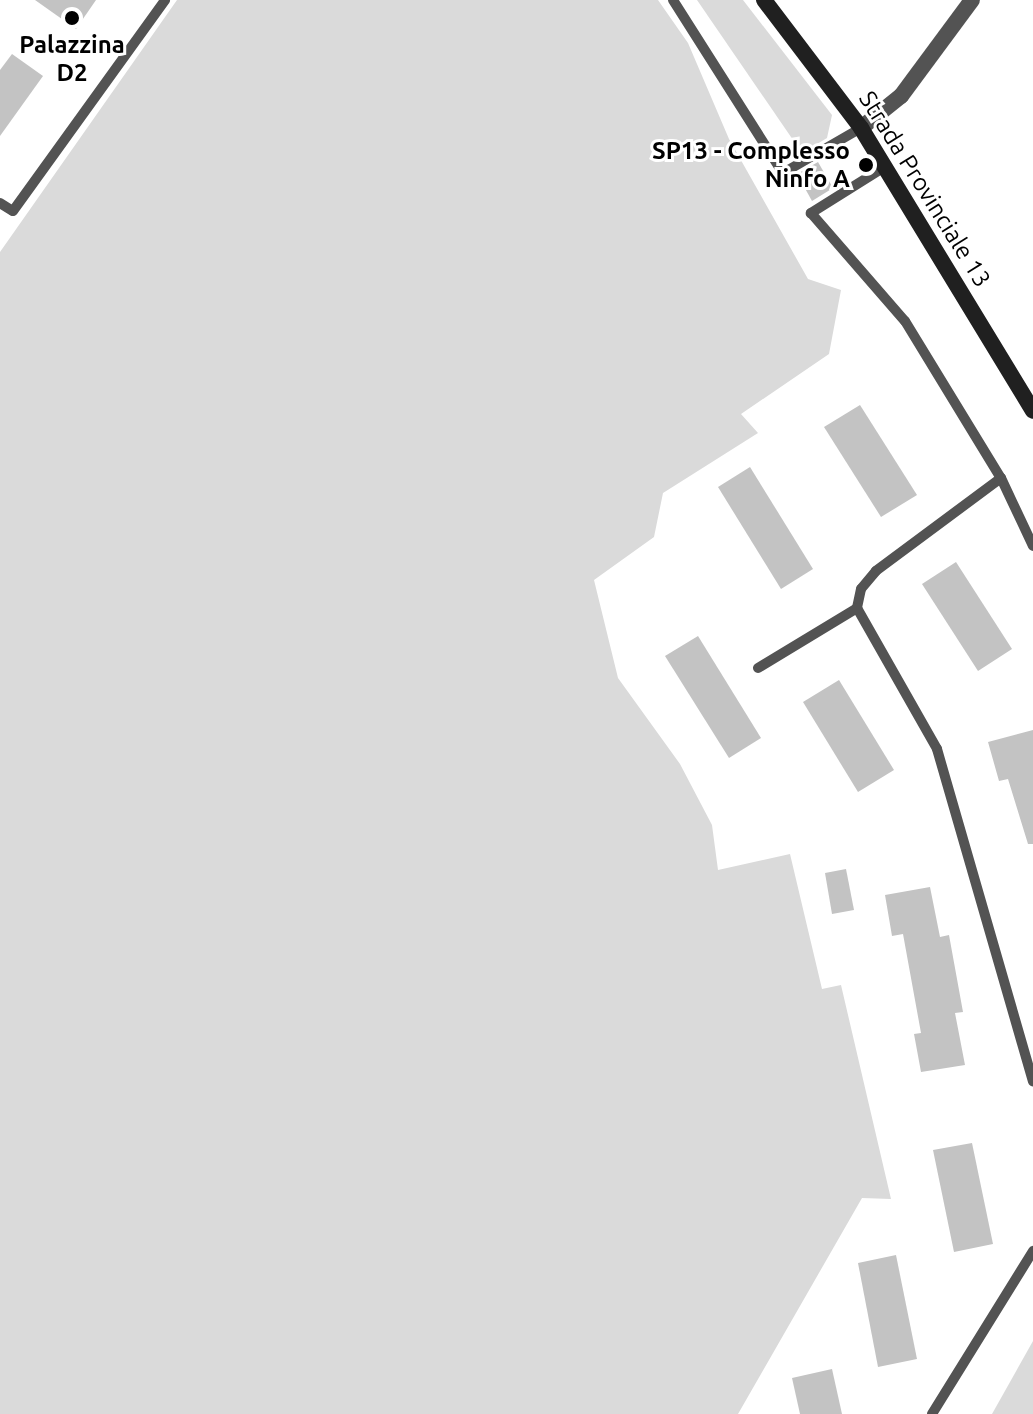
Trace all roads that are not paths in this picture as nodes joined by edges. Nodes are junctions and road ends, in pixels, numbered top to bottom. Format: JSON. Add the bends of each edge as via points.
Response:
{"nodes":[{"id":1,"x":165,"y":0,"type":"edge"},
{"id":2,"x":673,"y":0,"type":"edge"},
{"id":3,"x":764,"y":0,"type":"edge"},
{"id":4,"x":972,"y":0,"type":"edge"},
{"id":5,"x":861,"y":128,"type":"junction"},
{"id":6,"x":886,"y":166,"type":"junction"},
{"id":7,"x":0,"y":203,"type":"edge"},
{"id":8,"x":1033,"y":411,"type":"edge"},
{"id":9,"x":1001,"y":478,"type":"junction"},
{"id":10,"x":1033,"y":546,"type":"edge"},
{"id":11,"x":857,"y":608,"type":"junction"},
{"id":12,"x":758,"y":668,"type":"dead end"},
{"id":13,"x":1033,"y":1081,"type":"edge"},
{"id":14,"x":1033,"y":1251,"type":"edge"},
{"id":15,"x":932,"y":1414,"type":"edge"}],
"edges":[{"from":1,"to":7,"type":"lane","via":[[13,211]]},
{"from":2,"to":5,"type":"lane","via":[[783,173]]},
{"from":3,"to":5,"type":"main road","name":"Strada Provinciale 13"},
{"from":4,"to":5,"type":"street","via":[[901,96]]},
{"from":5,"to":6,"type":"main road","name":"Strada Provinciale 13"},
{"from":6,"to":8,"type":"main road","name":"Strada Provinciale 13"},
{"from":6,"to":9,"type":"lane","via":[[811,213],[905,321]]},
{"from":9,"to":10,"type":"lane"},
{"from":9,"to":11,"type":"lane","via":[[876,571],[861,589]]},
{"from":11,"to":12,"type":"lane"},
{"from":11,"to":13,"type":"lane","via":[[937,749]]},
{"from":14,"to":15,"type":"lane"}]}
